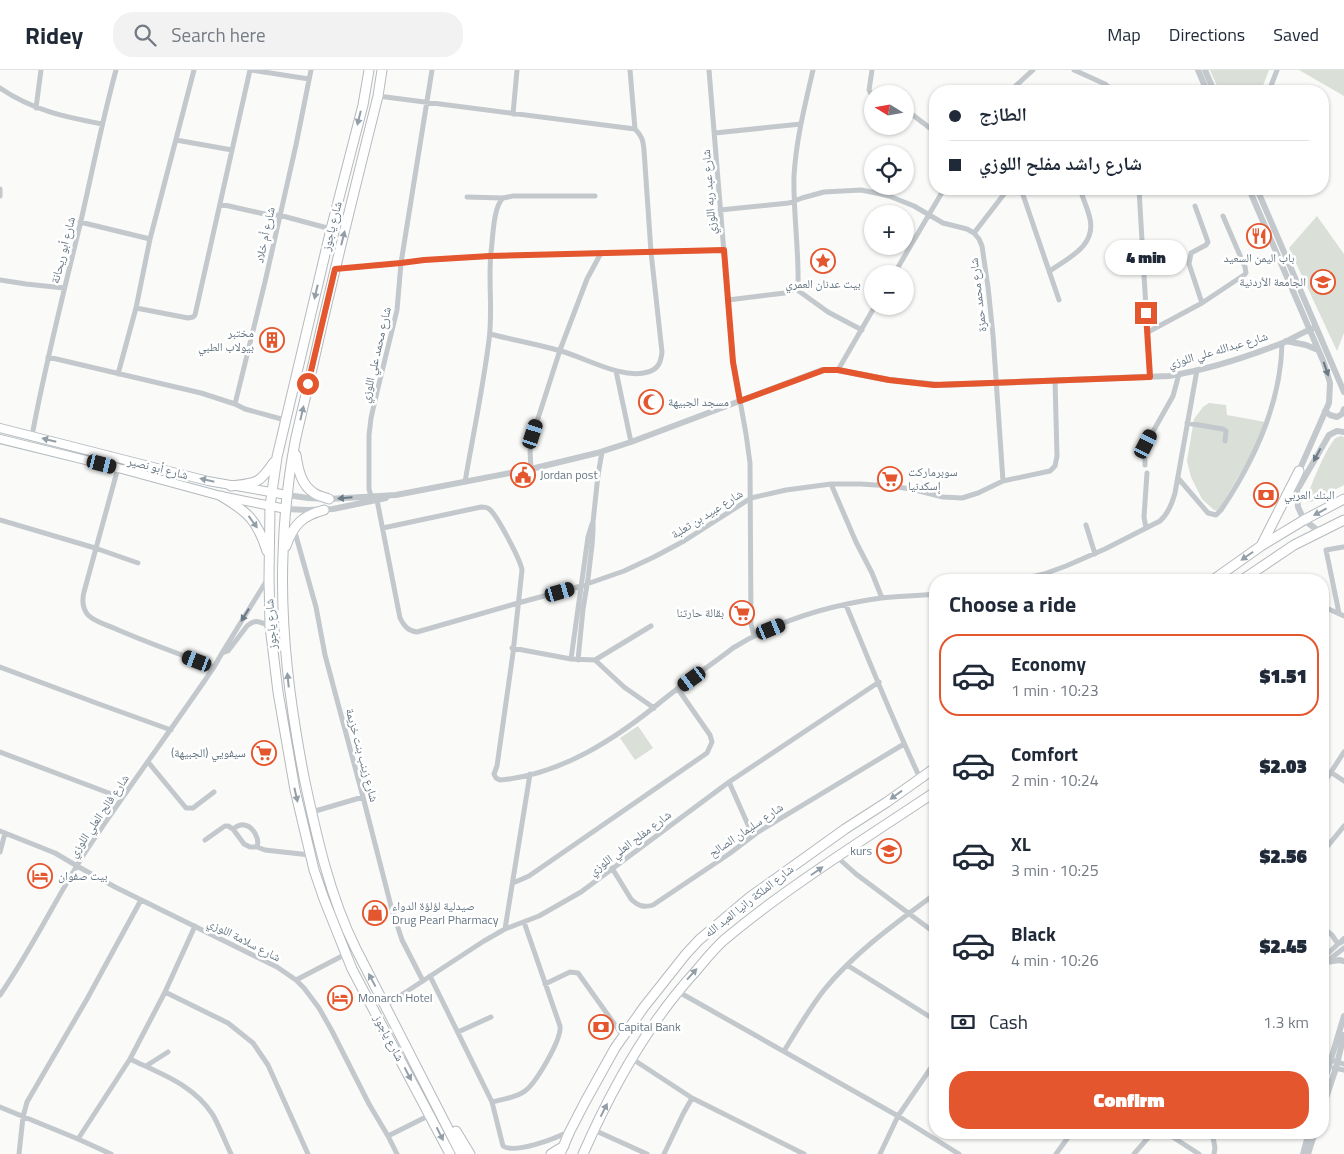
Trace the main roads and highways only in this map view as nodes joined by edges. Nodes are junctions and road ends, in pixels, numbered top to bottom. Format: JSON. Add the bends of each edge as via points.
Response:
{"nodes":[{"id":1,"x":369,"y":70,"type":"edge"},
{"id":2,"x":382,"y":70,"type":"edge"},
{"id":3,"x":0,"y":428,"type":"edge"},
{"id":4,"x":0,"y":439,"type":"edge"},
{"id":5,"x":295,"y":442,"type":"junction"},
{"id":6,"x":277,"y":457,"type":"junction"},
{"id":7,"x":1299,"y":471,"type":"road end"},
{"id":8,"x":231,"y":486,"type":"junction"},
{"id":9,"x":272,"y":492,"type":"junction"},
{"id":10,"x":287,"y":495,"type":"junction"},
{"id":11,"x":221,"y":496,"type":"junction"},
{"id":12,"x":329,"y":499,"type":"road end"},
{"id":13,"x":1344,"y":499,"type":"edge"},
{"id":14,"x":270,"y":506,"type":"junction"},
{"id":15,"x":286,"y":509,"type":"junction"},
{"id":16,"x":324,"y":510,"type":"road end"},
{"id":17,"x":1344,"y":520,"type":"edge"},
{"id":18,"x":1282,"y":533,"type":"junction"},
{"id":19,"x":1294,"y":545,"type":"junction"},
{"id":20,"x":1261,"y":546,"type":"junction"},
{"id":21,"x":283,"y":556,"type":"junction"},
{"id":22,"x":269,"y":560,"type":"junction"},
{"id":23,"x":1221,"y":574,"type":"edge"},
{"id":24,"x":1250,"y":574,"type":"edge"},
{"id":25,"x":929,"y":772,"type":"edge"},
{"id":26,"x":929,"y":796,"type":"edge"},
{"id":27,"x":424,"y":1081,"type":"junction"},
{"id":28,"x":562,"y":1150,"type":"edge"},
{"id":29,"x":450,"y":1154,"type":"edge"},
{"id":30,"x":461,"y":1154,"type":"edge"},
{"id":31,"x":470,"y":1154,"type":"edge"},
{"id":32,"x":551,"y":1154,"type":"edge"},
{"id":33,"x":583,"y":1154,"type":"edge"}],
"edges":[{"from":1,"to":6,"type":"main road","name":"شارع ياجوز","one_way":true},
{"from":5,"to":2,"type":"main road","name":"شارع ياجوز","one_way":true},
{"from":8,"to":3,"type":"main road","name":"شارع أبو نصير","one_way":true},
{"from":4,"to":11,"type":"main road","name":"شارع أبو نصير"},
{"from":5,"to":10,"type":"main road","name":"شارع ياجوز"},
{"from":5,"to":12,"type":"main road","via":[[302,479],[314,493]]},
{"from":6,"to":8,"type":"main road","via":[[260,481]]},
{"from":6,"to":9,"type":"main road","name":"شارع ياجوز"},
{"from":7,"to":20,"type":"main road"},
{"from":8,"to":9,"type":"main road","name":"شارع أبو نصير"},
{"from":9,"to":10,"type":"main road","name":"شارع أبو نصير"},
{"from":9,"to":14,"type":"main road","name":"شارع ياجوز"},
{"from":10,"to":15,"type":"main road","name":"شارع ياجوز"},
{"from":11,"to":14,"type":"main road","name":"شارع أبو نصير"},
{"from":11,"to":22,"type":"main road","one_way":true,"via":[[252,519],[262,536]]},
{"from":13,"to":18,"type":"main road","one_way":true},
{"from":14,"to":15,"type":"main road","name":"شارع أبو نصير"},
{"from":14,"to":22,"type":"main road","name":"شارع ياجوز"},
{"from":15,"to":21,"type":"main road","name":"شارع ياجوز"},
{"from":16,"to":21,"type":"main road","via":[[301,520],[288,539]]},
{"from":17,"to":19,"type":"main road"},
{"from":18,"to":19,"type":"main road"},
{"from":18,"to":20,"type":"main road"},
{"from":19,"to":24,"type":"main road"},
{"from":20,"to":23,"type":"main road","one_way":true},
{"from":27,"to":21,"type":"main road","name":"شارع ياجوز","one_way":true,"via":[[347,931],[332,889],[294,729],[283,624]]},
{"from":22,"to":29,"type":"main road","name":"شارع ياجوز","one_way":true,"via":[[270,626],[284,732],[310,855],[346,954]]},
{"from":25,"to":28,"type":"main road","name":"شارع الملكة رانيا العبد الله","one_way":true,"via":[[750,897],[686,954],[623,1036]]},
{"from":33,"to":26,"type":"main road","name":"شارع الملكة رانيا العبد الله","one_way":true,"via":[[652,1026],[677,991],[723,941],[836,857]]},
{"from":27,"to":30,"type":"main road","name":"شارع ياجوز"},
{"from":27,"to":31,"type":"main road","via":[[428,1081],[437,1094]]},
{"from":28,"to":32,"type":"main road"}]}
